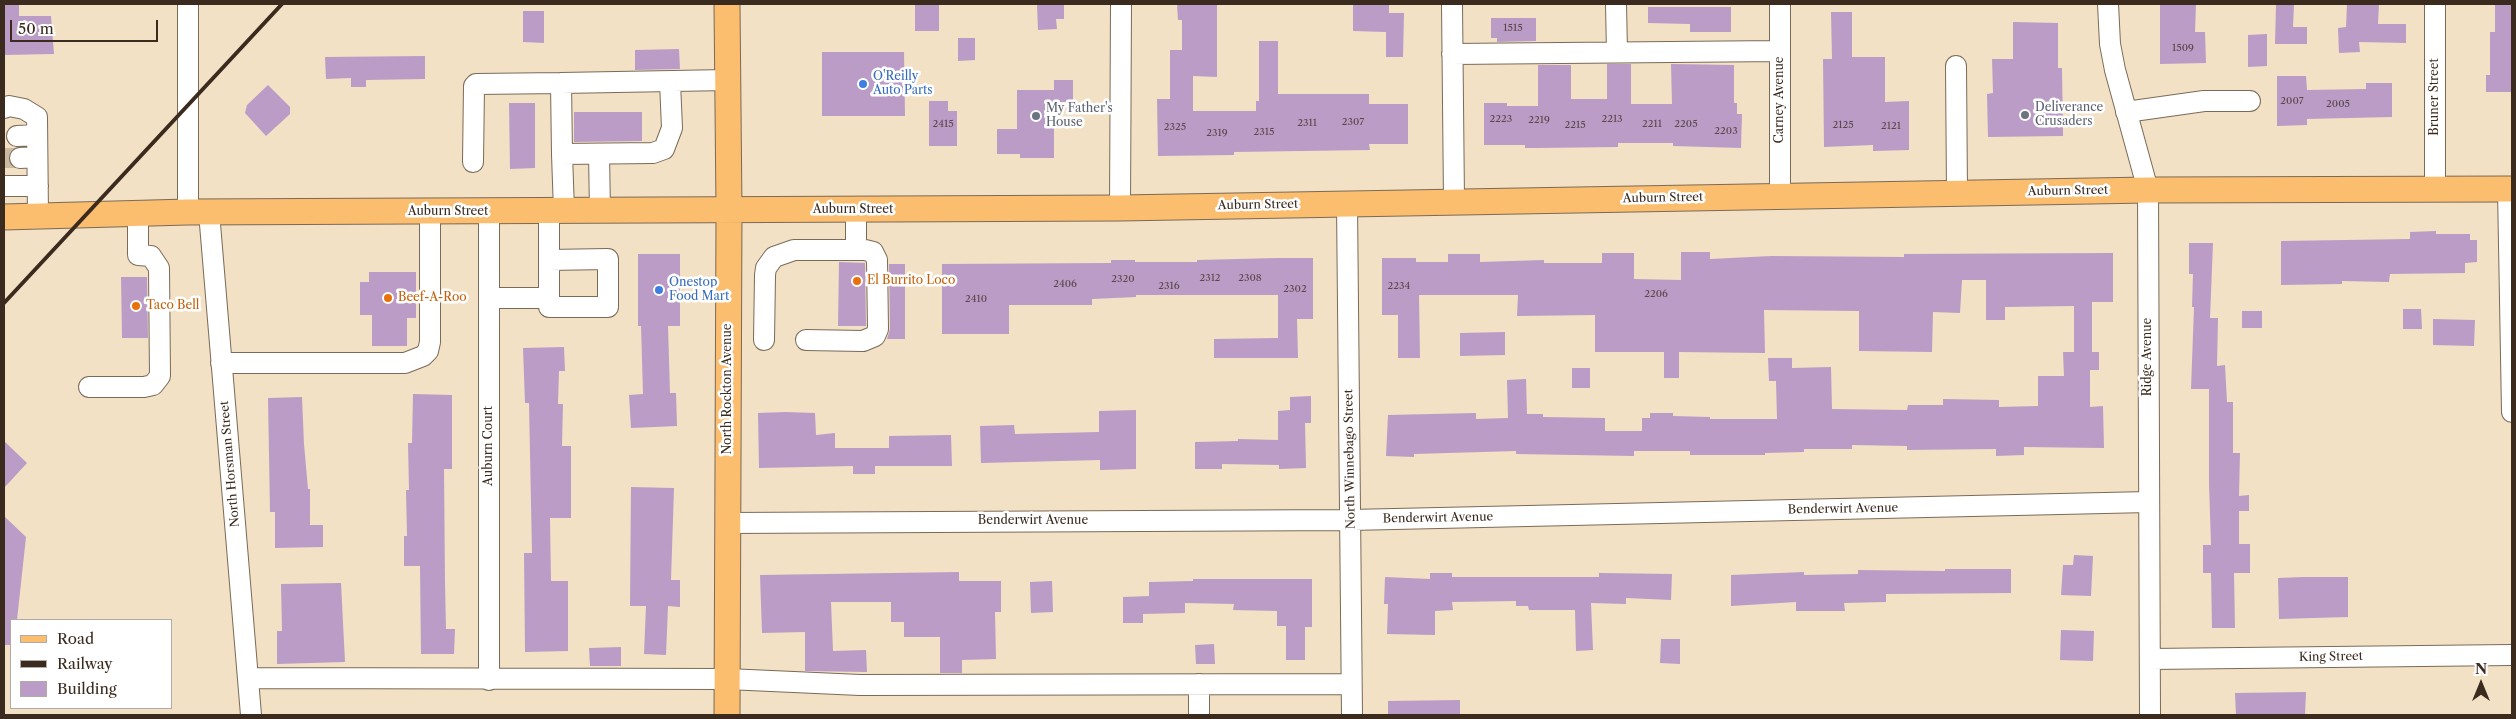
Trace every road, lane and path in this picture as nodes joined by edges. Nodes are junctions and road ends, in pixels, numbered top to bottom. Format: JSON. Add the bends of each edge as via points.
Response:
{"nodes":[{"id":1,"x":188,"y":4,"type":"edge"},
{"id":2,"x":727,"y":4,"type":"edge"},
{"id":3,"x":1121,"y":4,"type":"edge"},
{"id":4,"x":1452,"y":4,"type":"edge"},
{"id":5,"x":1616,"y":4,"type":"edge"},
{"id":6,"x":1780,"y":4,"type":"edge"},
{"id":7,"x":2108,"y":4,"type":"edge"},
{"id":8,"x":2435,"y":4,"type":"edge"},
{"id":9,"x":1780,"y":51,"type":"junction"},
{"id":10,"x":1617,"y":52,"type":"junction"},
{"id":11,"x":1452,"y":54,"type":"junction"},
{"id":12,"x":1956,"y":66,"type":"dead end"},
{"id":13,"x":728,"y":80,"type":"junction"},
{"id":14,"x":670,"y":82,"type":"junction"},
{"id":15,"x":561,"y":83,"type":"junction"},
{"id":16,"x":2250,"y":101,"type":"dead end"},
{"id":17,"x":4,"y":108,"type":"edge"},
{"id":18,"x":2126,"y":112,"type":"junction"},
{"id":19,"x":562,"y":154,"type":"junction"},
{"id":20,"x":599,"y":154,"type":"junction"},
{"id":21,"x":473,"y":162,"type":"dead end"},
{"id":22,"x":4,"y":186,"type":"edge"},
{"id":23,"x":38,"y":186,"type":"junction"},
{"id":24,"x":2436,"y":189,"type":"junction"},
{"id":25,"x":2510,"y":189,"type":"edge"},
{"id":26,"x":2148,"y":190,"type":"junction"},
{"id":27,"x":1958,"y":193,"type":"junction"},
{"id":28,"x":1780,"y":197,"type":"junction"},
{"id":29,"x":1454,"y":201,"type":"junction"},
{"id":30,"x":1347,"y":203,"type":"junction"},
{"id":31,"x":1120,"y":208,"type":"junction"},
{"id":32,"x":729,"y":210,"type":"junction"},
{"id":33,"x":856,"y":210,"type":"junction"},
{"id":34,"x":556,"y":211,"type":"junction"},
{"id":35,"x":600,"y":211,"type":"junction"},
{"id":36,"x":198,"y":212,"type":"junction"},
{"id":37,"x":430,"y":212,"type":"junction"},
{"id":38,"x":489,"y":212,"type":"junction"},
{"id":39,"x":138,"y":213,"type":"junction"},
{"id":40,"x":38,"y":216,"type":"junction"},
{"id":41,"x":4,"y":217,"type":"edge"},
{"id":42,"x":856,"y":250,"type":"junction"},
{"id":43,"x":549,"y":260,"type":"junction"},
{"id":44,"x":489,"y":298,"type":"junction"},
{"id":45,"x":549,"y":298,"type":"junction"},
{"id":46,"x":764,"y":340,"type":"dead end"},
{"id":47,"x":806,"y":340,"type":"dead end"},
{"id":48,"x":221,"y":363,"type":"junction"},
{"id":49,"x":89,"y":387,"type":"dead end"},
{"id":50,"x":2512,"y":412,"type":"edge"},
{"id":51,"x":2149,"y":502,"type":"junction"},
{"id":52,"x":1350,"y":520,"type":"junction"},
{"id":53,"x":727,"y":523,"type":"junction"},
{"id":54,"x":2512,"y":655,"type":"edge"},
{"id":55,"x":2150,"y":659,"type":"junction"},
{"id":56,"x":248,"y":678,"type":"junction"},
{"id":57,"x":727,"y":679,"type":"junction"},
{"id":58,"x":489,"y":680,"type":"junction"},
{"id":59,"x":1199,"y":684,"type":"junction"},
{"id":60,"x":1352,"y":684,"type":"junction"},
{"id":61,"x":251,"y":715,"type":"edge"},
{"id":62,"x":727,"y":715,"type":"edge"},
{"id":63,"x":1200,"y":715,"type":"edge"},
{"id":64,"x":1352,"y":715,"type":"edge"},
{"id":65,"x":2150,"y":715,"type":"edge"}],
"edges":[{"from":1,"to":36,"type":"street","name":"North Horsman Street"},
{"from":2,"to":13,"type":"main road","name":"North Rockton Avenue"},
{"from":3,"to":31,"type":"street"},
{"from":4,"to":11,"type":"street"},
{"from":5,"to":10,"type":"street"},
{"from":6,"to":9,"type":"street","name":"Carney Avenue"},
{"from":7,"to":18,"type":"street","name":"Ridge Avenue","via":[[2110,44]]},
{"from":8,"to":24,"type":"street","name":"Bruner Street"},
{"from":9,"to":10,"type":"street"},
{"from":9,"to":28,"type":"street","name":"Carney Avenue"},
{"from":10,"to":11,"type":"street"},
{"from":11,"to":29,"type":"street"},
{"from":12,"to":27,"type":"street"},
{"from":13,"to":14,"type":"street"},
{"from":13,"to":32,"type":"main road","name":"North Rockton Avenue"},
{"from":14,"to":15,"type":"street"},
{"from":14,"to":20,"type":"street","via":[[672,128],[664,149],[652,153]]},
{"from":15,"to":19,"type":"street"},
{"from":15,"to":21,"type":"street","via":[[476,84]]},
{"from":16,"to":18,"type":"street","via":[[2204,101]]},
{"from":17,"to":23,"type":"street","via":[[24,109],[36,117],[27,136],[28,158]]},
{"from":18,"to":26,"type":"street","name":"Ridge Avenue"},
{"from":19,"to":20,"type":"street"},
{"from":19,"to":34,"type":"street"},
{"from":20,"to":35,"type":"street"},
{"from":22,"to":23,"type":"street"},
{"from":23,"to":40,"type":"street"},
{"from":24,"to":25,"type":"main road","name":"Auburn Street"},
{"from":24,"to":26,"type":"main road","name":"Auburn Street"},
{"from":25,"to":50,"type":"street"},
{"from":26,"to":27,"type":"main road","name":"Auburn Street"},
{"from":26,"to":51,"type":"street","name":"Ridge Avenue"},
{"from":27,"to":28,"type":"main road","name":"Auburn Street"},
{"from":28,"to":29,"type":"main road","name":"Auburn Street"},
{"from":29,"to":30,"type":"main road","name":"Auburn Street"},
{"from":30,"to":31,"type":"main road","name":"Auburn Street"},
{"from":30,"to":52,"type":"street","name":"North Winnebago Street"},
{"from":31,"to":33,"type":"main road","name":"Auburn Street"},
{"from":32,"to":33,"type":"main road","name":"Auburn Street"},
{"from":32,"to":35,"type":"main road","name":"Auburn Street"},
{"from":32,"to":53,"type":"main road","name":"North Rockton Avenue"},
{"from":33,"to":42,"type":"street"},
{"from":34,"to":35,"type":"main road","name":"Auburn Street"},
{"from":34,"to":38,"type":"main road","name":"Auburn Street"},
{"from":34,"to":43,"type":"street"},
{"from":36,"to":37,"type":"main road","name":"Auburn Street"},
{"from":36,"to":39,"type":"main road","name":"Auburn Street"},
{"from":36,"to":48,"type":"street","name":"North Horsman Street"},
{"from":37,"to":38,"type":"main road","name":"Auburn Street"},
{"from":37,"to":48,"type":"street","via":[[430,342],[423,356],[405,363]]},
{"from":38,"to":44,"type":"street","name":"Auburn Court"},
{"from":39,"to":40,"type":"main road","name":"Auburn Street"},
{"from":39,"to":49,"type":"street","via":[[138,255],[151,256],[159,268],[160,376],[153,385],[144,387]]},
{"from":40,"to":41,"type":"main road","name":"Auburn Street"},
{"from":42,"to":46,"type":"street","via":[[794,250],[780,254],[766,268]]},
{"from":42,"to":47,"type":"street","via":[[870,251],[877,257],[878,329],[875,336],[863,341]]},
{"from":43,"to":45,"type":"street"},
{"from":43,"to":45,"type":"street","via":[[608,259],[608,307],[549,307]]},
{"from":44,"to":45,"type":"street"},
{"from":44,"to":58,"type":"street","name":"Auburn Court"},
{"from":48,"to":56,"type":"street","name":"North Horsman Street"},
{"from":51,"to":52,"type":"street","name":"Benderwirt Avenue"},
{"from":51,"to":55,"type":"street","name":"Ridge Avenue"},
{"from":52,"to":53,"type":"street","name":"Benderwirt Avenue"},
{"from":52,"to":60,"type":"street","name":"North Winnebago Street"},
{"from":53,"to":57,"type":"main road","name":"North Rockton Avenue"},
{"from":54,"to":55,"type":"street","name":"King Street"},
{"from":55,"to":65,"type":"street","name":"Ridge Avenue"},
{"from":56,"to":58,"type":"street"},
{"from":56,"to":61,"type":"street","name":"North Horsman Street"},
{"from":57,"to":58,"type":"street"},
{"from":57,"to":59,"type":"street","via":[[860,685]]},
{"from":57,"to":62,"type":"main road","name":"North Rockton Avenue"},
{"from":59,"to":60,"type":"street"},
{"from":59,"to":63,"type":"street"},
{"from":60,"to":64,"type":"street","name":"North Winnebago Street"}]}
